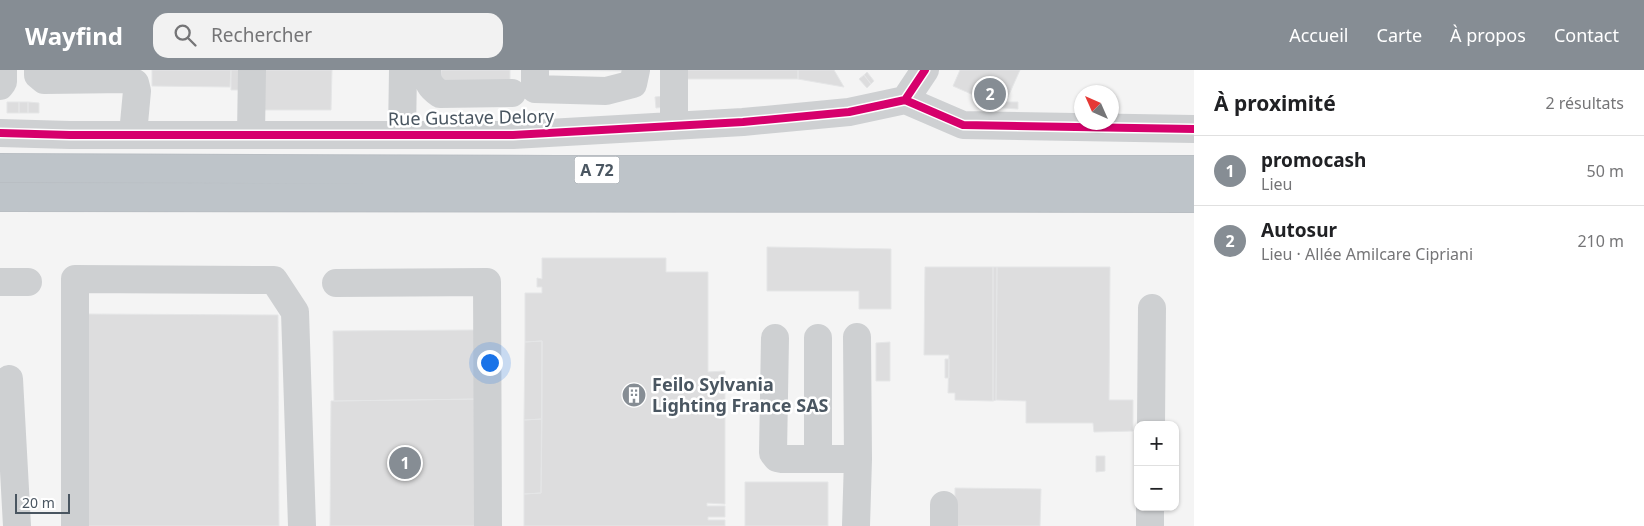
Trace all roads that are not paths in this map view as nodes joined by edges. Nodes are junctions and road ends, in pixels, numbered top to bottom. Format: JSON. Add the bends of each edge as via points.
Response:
{"nodes":[{"id":1,"x":3,"y":70,"type":"edge"},
{"id":2,"x":38,"y":70,"type":"edge"},
{"id":3,"x":252,"y":70,"type":"edge"},
{"id":4,"x":403,"y":70,"type":"edge"},
{"id":5,"x":427,"y":70,"type":"edge"},
{"id":6,"x":536,"y":70,"type":"edge"},
{"id":7,"x":636,"y":70,"type":"edge"},
{"id":8,"x":674,"y":70,"type":"edge"},
{"id":9,"x":925,"y":70,"type":"edge"},
{"id":10,"x":127,"y":74,"type":"edge"},
{"id":11,"x":0,"y":86,"type":"edge"},
{"id":12,"x":606,"y":91,"type":"junction"},
{"id":13,"x":512,"y":93,"type":"dead end"},
{"id":14,"x":905,"y":100,"type":"junction"},
{"id":15,"x":674,"y":126,"type":"junction"},
{"id":16,"x":1194,"y":129,"type":"edge"},
{"id":17,"x":607,"y":130,"type":"junction"},
{"id":18,"x":0,"y":133,"type":"edge"},
{"id":19,"x":133,"y":134,"type":"junction"},
{"id":20,"x":251,"y":134,"type":"junction"},
{"id":21,"x":402,"y":134,"type":"junction"},
{"id":22,"x":0,"y":168,"type":"edge"},
{"id":23,"x":1194,"y":170,"type":"edge"},
{"id":24,"x":0,"y":197,"type":"edge"},
{"id":25,"x":1194,"y":198,"type":"edge"},
{"id":26,"x":0,"y":282,"type":"edge"},
{"id":27,"x":28,"y":282,"type":"dead end"},
{"id":28,"x":336,"y":283,"type":"dead end"},
{"id":29,"x":1152,"y":308,"type":"dead end"},
{"id":30,"x":857,"y":336,"type":"dead end"},
{"id":31,"x":775,"y":338,"type":"dead end"},
{"id":32,"x":818,"y":338,"type":"dead end"},
{"id":33,"x":8,"y":379,"type":"dead end"},
{"id":34,"x":1151,"y":421,"type":"edge"},
{"id":35,"x":818,"y":458,"type":"junction"},
{"id":36,"x":858,"y":458,"type":"junction"},
{"id":37,"x":1150,"y":511,"type":"edge"},
{"id":38,"x":17,"y":526,"type":"edge"},
{"id":39,"x":75,"y":526,"type":"edge"},
{"id":40,"x":302,"y":526,"type":"edge"},
{"id":41,"x":488,"y":526,"type":"edge"},
{"id":42,"x":856,"y":526,"type":"edge"},
{"id":43,"x":1150,"y":526,"type":"edge"}],
"edges":[{"from":1,"to":11,"type":"street"},
{"from":2,"to":10,"type":"street","via":[[38,75],[44,80]]},
{"from":3,"to":20,"type":"street"},
{"from":4,"to":21,"type":"street"},
{"from":5,"to":13,"type":"street","via":[[427,82],[440,94]]},
{"from":6,"to":12,"type":"street","via":[[535,89]]},
{"from":7,"to":12,"type":"street","via":[[633,84]]},
{"from":8,"to":15,"type":"street"},
{"from":9,"to":14,"type":"street"},
{"from":10,"to":19,"type":"street","via":[[137,91]]},
{"from":12,"to":17,"type":"street"},
{"from":14,"to":15,"type":"street","name":"Rue Gustave Delory","via":[[849,112]]},
{"from":14,"to":16,"type":"street","via":[[963,125]]},
{"from":15,"to":17,"type":"street","name":"Rue Gustave Delory"},
{"from":17,"to":21,"type":"street","name":"Rue Gustave Delory","via":[[513,135]]},
{"from":18,"to":19,"type":"street","name":"Rue Gustave Delory"},
{"from":19,"to":20,"type":"street","name":"Rue Gustave Delory"},
{"from":20,"to":21,"type":"street","name":"Rue Gustave Delory"},
{"from":22,"to":23,"type":"highway","number":"A 72"},
{"from":24,"to":25,"type":"highway","number":"A 72"},
{"from":26,"to":27,"type":"street"},
{"from":28,"to":41,"type":"street","via":[[487,282]]},
{"from":29,"to":34,"type":"street"},
{"from":30,"to":36,"type":"street"},
{"from":31,"to":35,"type":"street","via":[[773,453],[782,459]]},
{"from":32,"to":35,"type":"street"},
{"from":33,"to":38,"type":"street"},
{"from":35,"to":36,"type":"street"},
{"from":36,"to":42,"type":"street"},
{"from":37,"to":43,"type":"street"},
{"from":39,"to":40,"type":"street","via":[[75,279],[274,280],[295,312]]}]}
